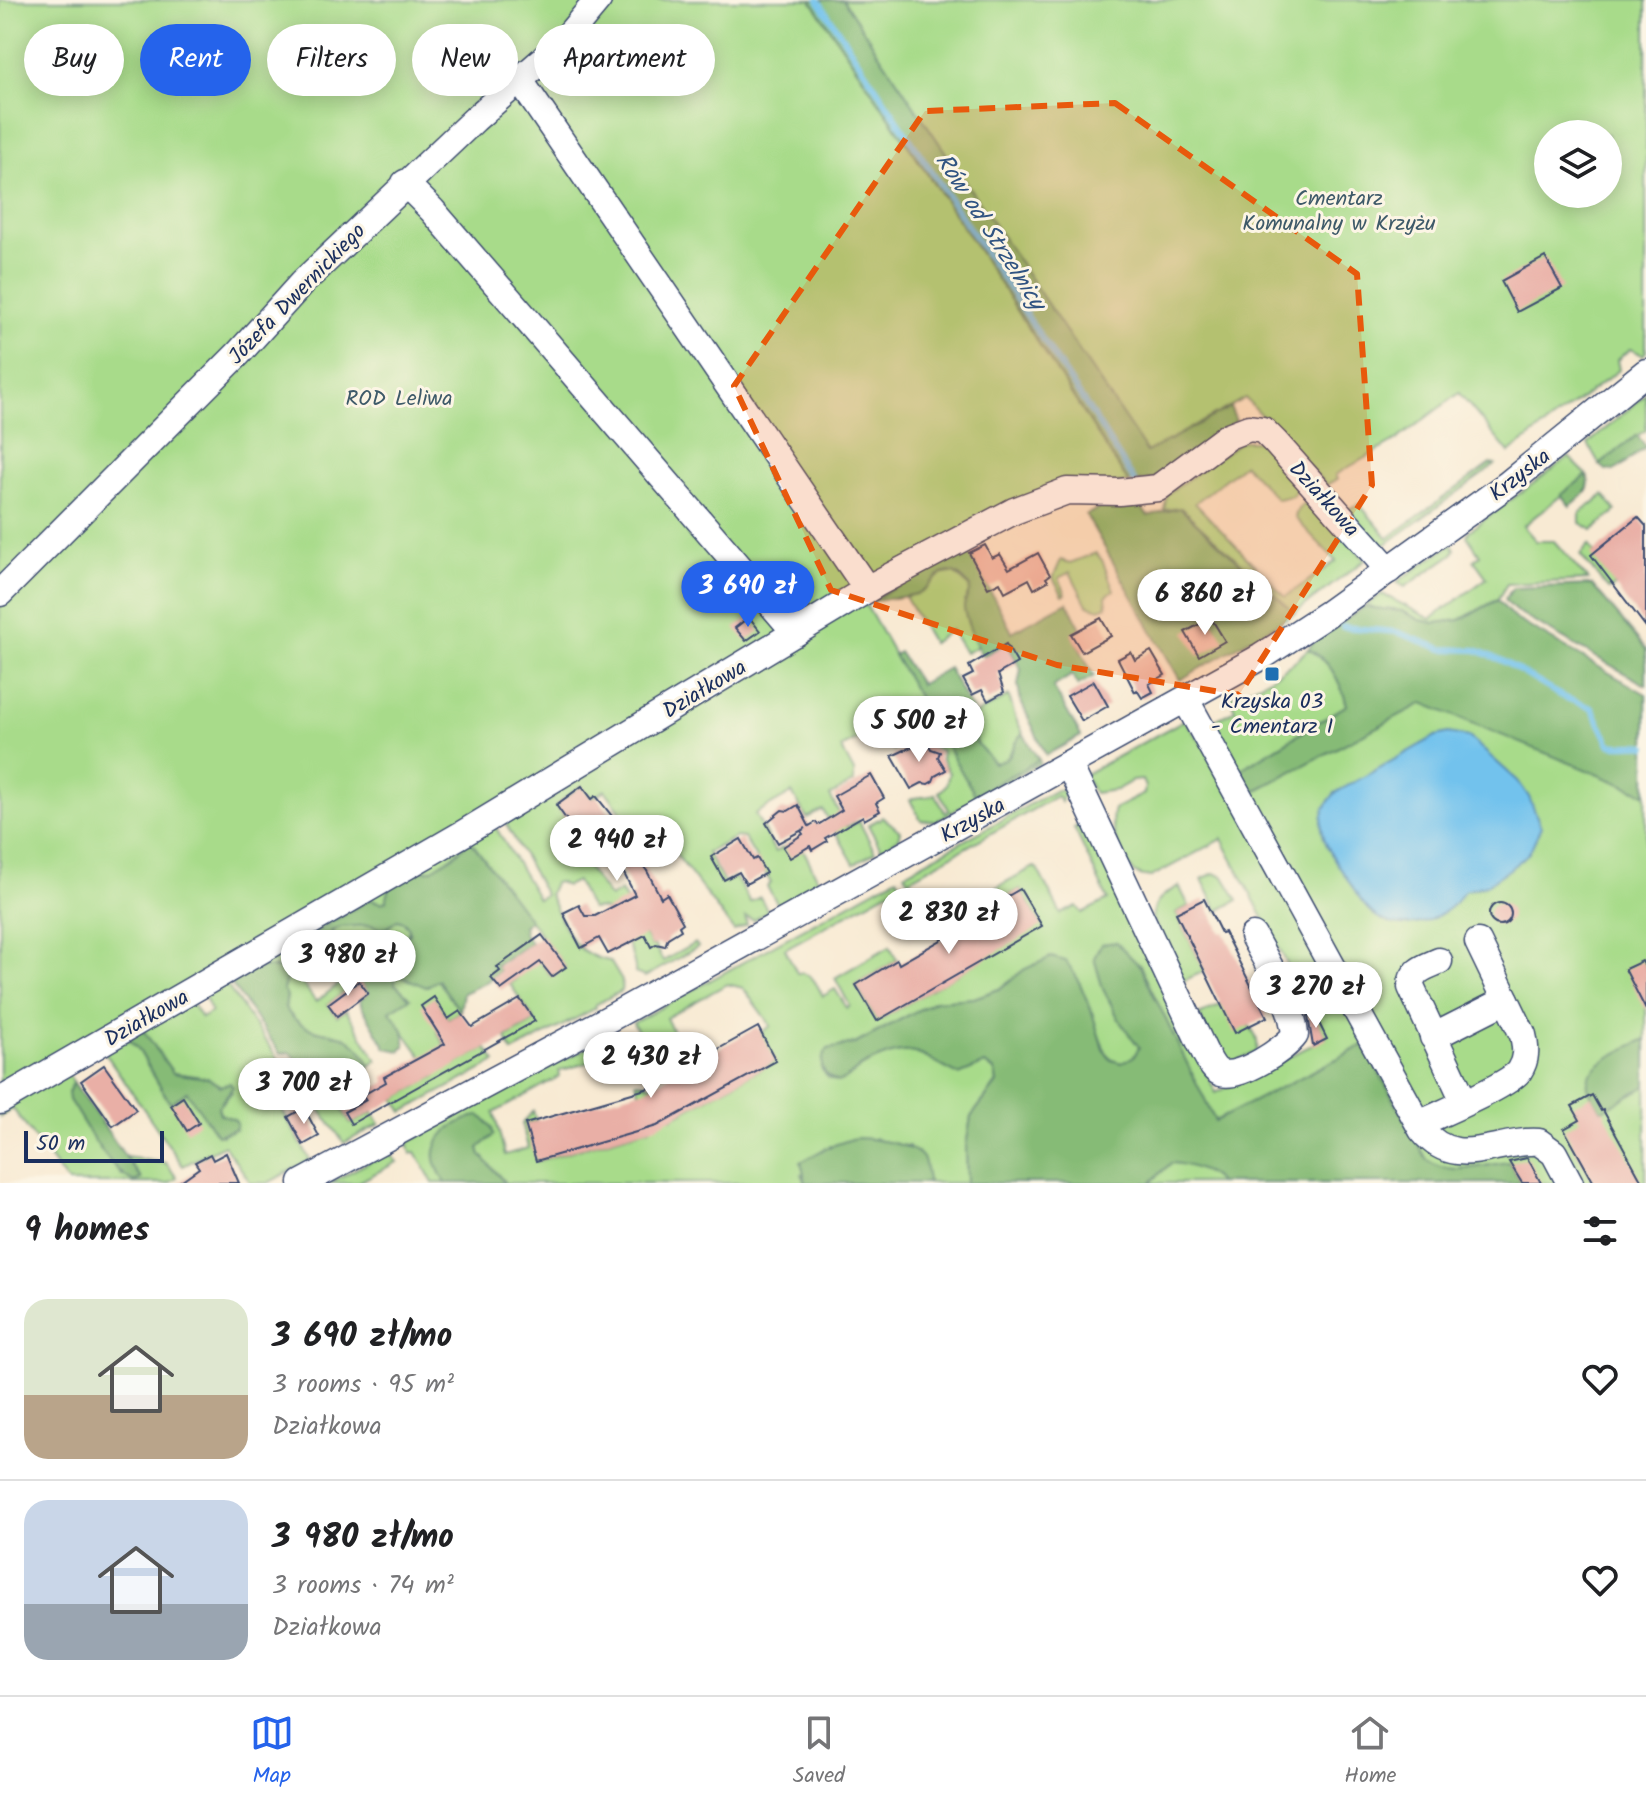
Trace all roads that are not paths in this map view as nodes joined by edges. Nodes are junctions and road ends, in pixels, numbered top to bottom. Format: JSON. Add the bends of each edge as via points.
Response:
{"nodes":[{"id":1,"x":598,"y":0,"type":"edge"},
{"id":2,"x":519,"y":79,"type":"junction"},
{"id":3,"x":405,"y":183,"type":"junction"},
{"id":4,"x":1646,"y":372,"type":"edge"},
{"id":5,"x":1389,"y":570,"type":"junction"},
{"id":6,"x":867,"y":589,"type":"junction"},
{"id":7,"x":0,"y":593,"type":"edge"},
{"id":8,"x":796,"y":633,"type":"junction"},
{"id":9,"x":1186,"y":700,"type":"junction"},
{"id":10,"x":1069,"y":765,"type":"junction"},
{"id":11,"x":1253,"y":936,"type":"dead end"},
{"id":12,"x":1478,"y":942,"type":"dead end"},
{"id":13,"x":1439,"y":961,"type":"dead end"},
{"id":14,"x":1506,"y":1000,"type":"junction"},
{"id":15,"x":1433,"y":1037,"type":"junction"},
{"id":16,"x":0,"y":1101,"type":"edge"},
{"id":17,"x":1464,"y":1101,"type":"junction"},
{"id":18,"x":1419,"y":1124,"type":"junction"},
{"id":19,"x":302,"y":1183,"type":"edge"},
{"id":20,"x":1570,"y":1183,"type":"edge"}],
"edges":[{"from":1,"to":2,"type":"street","name":"Józefa Dwernickiego","via":[[562,43]]},
{"from":2,"to":3,"type":"street","name":"Józefa Dwernickiego"},
{"from":2,"to":6,"type":"street"},
{"from":3,"to":7,"type":"street","name":"Józefa Dwernickiego"},
{"from":3,"to":8,"type":"street"},
{"from":4,"to":5,"type":"street","name":"Krzyska","via":[[1513,480]]},
{"from":5,"to":6,"type":"street","name":"Działkowa","via":[[1275,442],[1263,430],[1249,428],[1228,436],[1158,488],[1067,491],[1014,511]]},
{"from":5,"to":9,"type":"street","name":"Krzyska","via":[[1300,633]]},
{"from":6,"to":8,"type":"street","name":"Działkowa"},
{"from":8,"to":16,"type":"street","name":"Działkowa","via":[[464,833]]},
{"from":9,"to":10,"type":"street","name":"Krzyska"},
{"from":9,"to":18,"type":"street"},
{"from":10,"to":11,"type":"street","via":[[1205,1053],[1221,1073],[1250,1067],[1295,1035],[1287,1003]]},
{"from":10,"to":19,"type":"street","name":"Krzyska"},
{"from":12,"to":14,"type":"street"},
{"from":13,"to":15,"type":"street","via":[[1411,980]]},
{"from":14,"to":15,"type":"street"},
{"from":14,"to":17,"type":"street","via":[[1523,1035],[1525,1060],[1513,1077]]},
{"from":15,"to":17,"type":"street"},
{"from":17,"to":18,"type":"street"},
{"from":18,"to":20,"type":"street","via":[[1447,1150],[1539,1142],[1554,1153]]}]}
